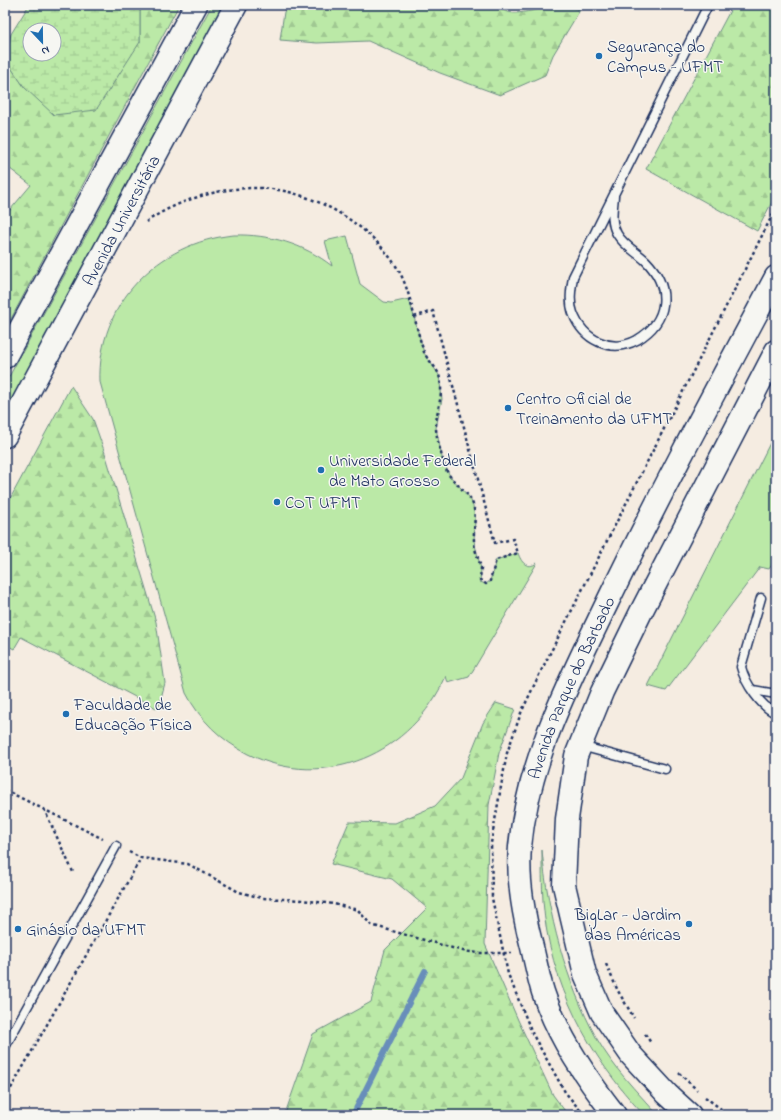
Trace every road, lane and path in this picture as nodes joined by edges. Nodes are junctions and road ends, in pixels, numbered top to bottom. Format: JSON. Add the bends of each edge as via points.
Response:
{"nodes":[{"id":1,"x":196,"y":5,"type":"edge"},
{"id":2,"x":236,"y":5,"type":"edge"},
{"id":3,"x":708,"y":5,"type":"edge"},
{"id":4,"x":614,"y":196,"type":"junction"},
{"id":5,"x":143,"y":223,"type":"dead end"},
{"id":6,"x":776,"y":276,"type":"edge"},
{"id":7,"x":414,"y":317,"type":"junction"},
{"id":8,"x":776,"y":351,"type":"edge"},
{"id":9,"x":5,"y":358,"type":"edge"},
{"id":10,"x":5,"y":436,"type":"edge"},
{"id":11,"x":761,"y":598,"type":"dead end"},
{"id":12,"x":753,"y":690,"type":"junction"},
{"id":13,"x":776,"y":694,"type":"edge"},
{"id":14,"x":776,"y":713,"type":"edge"},
{"id":15,"x":580,"y":746,"type":"junction"},
{"id":16,"x":665,"y":769,"type":"dead end"},
{"id":17,"x":5,"y":790,"type":"edge"},
{"id":18,"x":44,"y":809,"type":"junction"},
{"id":19,"x":116,"y":846,"type":"junction"},
{"id":20,"x":141,"y":858,"type":"junction"},
{"id":21,"x":73,"y":872,"type":"dead end"},
{"id":22,"x":504,"y":954,"type":"dead end"},
{"id":23,"x":5,"y":1047,"type":"edge"},
{"id":24,"x":5,"y":1099,"type":"edge"},
{"id":25,"x":615,"y":1115,"type":"edge"},
{"id":26,"x":690,"y":1115,"type":"edge"}],
"edges":[{"from":1,"to":9,"type":"main road"},
{"from":2,"to":10,"type":"main road","name":"Avenida Universitária"},
{"from":3,"to":4,"type":"lane"},
{"from":4,"to":4,"type":"lane","via":[[612,220],[617,234],[656,272],[662,283],[664,295],[662,312],[649,333],[621,346],[608,346],[592,340],[581,328],[573,313],[570,292],[574,277]]},
{"from":5,"to":7,"type":"path","via":[[186,202],[226,191],[254,188],[277,189],[292,193],[348,218],[375,241],[401,276]]},
{"from":6,"to":25,"type":"main road","name":"Avenida Parque do Barbado","via":[[646,523],[596,626],[551,724],[526,805],[520,848],[521,906],[543,991],[550,1011],[580,1067]]},
{"from":7,"to":7,"type":"path","via":[[424,353],[439,375],[442,399],[436,428],[440,448],[450,476],[470,498],[473,506],[474,541],[481,569],[480,580],[486,584],[490,581],[496,560],[518,553],[513,539],[495,543],[433,311]]},
{"from":8,"to":15,"type":"main road","name":"Avenida Parque do Barbado","via":[[641,612],[602,692]]},
{"from":11,"to":12,"type":"lane","via":[[741,667]]},
{"from":12,"to":13,"type":"lane"},
{"from":12,"to":14,"type":"lane","via":[[769,710]]},
{"from":15,"to":16,"type":"lane"},
{"from":15,"to":26,"type":"main road","name":"Avenida Parque do Barbado","via":[[576,756],[567,819],[564,885],[585,974],[602,1013],[631,1055]]},
{"from":17,"to":18,"type":"path"},
{"from":18,"to":19,"type":"path"},
{"from":18,"to":21,"type":"path"},
{"from":19,"to":20,"type":"path"},
{"from":19,"to":23,"type":"lane"},
{"from":20,"to":22,"type":"path","via":[[188,864],[239,892],[262,898],[334,904],[358,910],[371,924],[463,951]]},
{"from":20,"to":24,"type":"path"}]}
